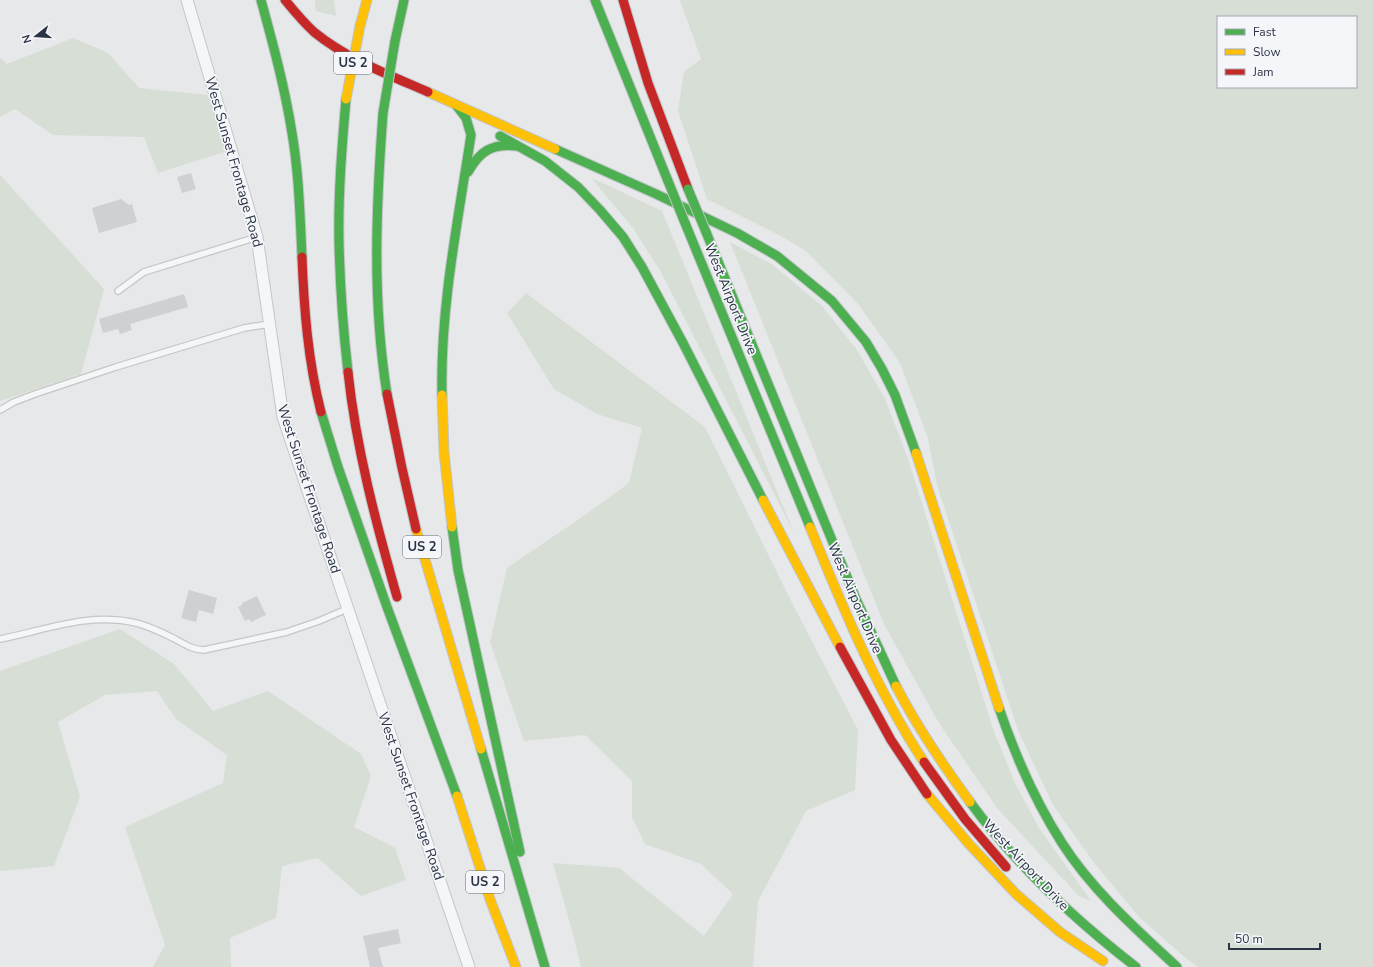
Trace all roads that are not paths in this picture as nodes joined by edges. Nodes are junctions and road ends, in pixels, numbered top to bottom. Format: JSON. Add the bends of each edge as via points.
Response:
{"nodes":[{"id":1,"x":187,"y":0,"type":"edge"},
{"id":2,"x":260,"y":0,"type":"edge"},
{"id":3,"x":285,"y":0,"type":"edge"},
{"id":4,"x":367,"y":0,"type":"edge"},
{"id":5,"x":404,"y":0,"type":"edge"},
{"id":6,"x":595,"y":0,"type":"edge"},
{"id":7,"x":623,"y":0,"type":"edge"},
{"id":8,"x":342,"y":63,"type":"dead end"},
{"id":9,"x":362,"y":73,"type":"dead end"},
{"id":10,"x":377,"y":80,"type":"dead end"},
{"id":11,"x":398,"y":89,"type":"dead end"},
{"id":12,"x":456,"y":105,"type":"junction"},
{"id":13,"x":447,"y":111,"type":"dead end"},
{"id":14,"x":468,"y":121,"type":"junction"},
{"id":15,"x":480,"y":126,"type":"dead end"},
{"id":16,"x":494,"y":133,"type":"dead end"},
{"id":17,"x":522,"y":147,"type":"junction"},
{"id":18,"x":464,"y":184,"type":"junction"},
{"id":19,"x":257,"y":237,"type":"junction"},
{"id":20,"x":118,"y":291,"type":"dead end"},
{"id":21,"x":270,"y":324,"type":"junction"},
{"id":22,"x":0,"y":410,"type":"edge"},
{"id":23,"x":400,"y":605,"type":"dead end"},
{"id":24,"x":348,"y":609,"type":"junction"},
{"id":25,"x":0,"y":640,"type":"edge"},
{"id":26,"x":417,"y":662,"type":"dead end"},
{"id":27,"x":457,"y":796,"type":"junction"},
{"id":28,"x":1011,"y":873,"type":"dead end"},
{"id":29,"x":1031,"y":894,"type":"dead end"},
{"id":30,"x":1103,"y":961,"type":"junction"},
{"id":31,"x":469,"y":967,"type":"edge"},
{"id":32,"x":516,"y":967,"type":"edge"},
{"id":33,"x":546,"y":967,"type":"edge"},
{"id":34,"x":1111,"y":967,"type":"edge"},
{"id":35,"x":1136,"y":967,"type":"edge"},
{"id":36,"x":1177,"y":967,"type":"edge"}],
"edges":[{"from":1,"to":19,"type":"street","name":"West Sunset Frontage Road"},
{"from":2,"to":27,"type":"main road","via":[[292,130],[308,335],[321,411],[397,637]]},
{"from":3,"to":12,"type":"main road","via":[[312,31],[334,48],[372,68]]},
{"from":4,"to":23,"type":"main road","number":"US 2","bridge":true,"via":[[346,99],[341,167],[343,328],[354,417],[362,456],[376,521]]},
{"from":5,"to":33,"type":"main road","number":"US 2","bridge":true,"via":[[384,113],[379,165],[377,297],[384,377],[411,510]]},
{"from":6,"to":28,"type":"main road","name":"West Airport Drive","bridge":true,"via":[[774,442],[874,676],[906,735],[928,768]]},
{"from":7,"to":35,"type":"main road","name":"West Airport Drive","bridge":true,"via":[[648,83],[688,189],[858,606],[888,671],[934,750],[987,823],[1048,891],[1076,918]]},
{"from":8,"to":9,"type":"main road"},
{"from":10,"to":11,"type":"main road"},
{"from":12,"to":14,"type":"main road","via":[[464,112]]},
{"from":12,"to":36,"type":"main road","via":[[737,233],[777,256],[832,301],[866,342],[895,396],[1007,732],[1026,779],[1062,843],[1084,872],[1132,926]]},
{"from":13,"to":14,"type":"main road"},
{"from":14,"to":15,"type":"main road"},
{"from":14,"to":18,"type":"main road","via":[[471,139]]},
{"from":16,"to":17,"type":"main road"},
{"from":17,"to":18,"type":"main road","via":[[503,145],[483,152],[470,166]]},
{"from":17,"to":30,"type":"main road","via":[[556,170],[590,199],[623,237],[642,267],[857,680],[891,740],[925,790],[969,844],[1016,894],[1060,932]]},
{"from":18,"to":33,"type":"main road","via":[[448,289],[444,340],[442,398],[446,484],[458,570]]},
{"from":19,"to":20,"type":"lane","via":[[144,272]]},
{"from":19,"to":21,"type":"street","name":"West Sunset Frontage Road"},
{"from":21,"to":22,"type":"lane","via":[[244,328],[116,367],[35,394]]},
{"from":21,"to":24,"type":"street","name":"West Sunset Frontage Road","via":[[283,417]]},
{"from":24,"to":25,"type":"lane","via":[[287,632],[204,650],[189,647],[137,623],[114,620],[92,619],[64,623]]},
{"from":24,"to":31,"type":"street","name":"West Sunset Frontage Road"},
{"from":26,"to":27,"type":"main road","number":"US 2"},
{"from":27,"to":32,"type":"main road","number":"US 2","via":[[491,902]]},
{"from":29,"to":30,"type":"main road","name":"West Airport Drive"},
{"from":30,"to":34,"type":"main road","name":"West Airport Drive"}]}
